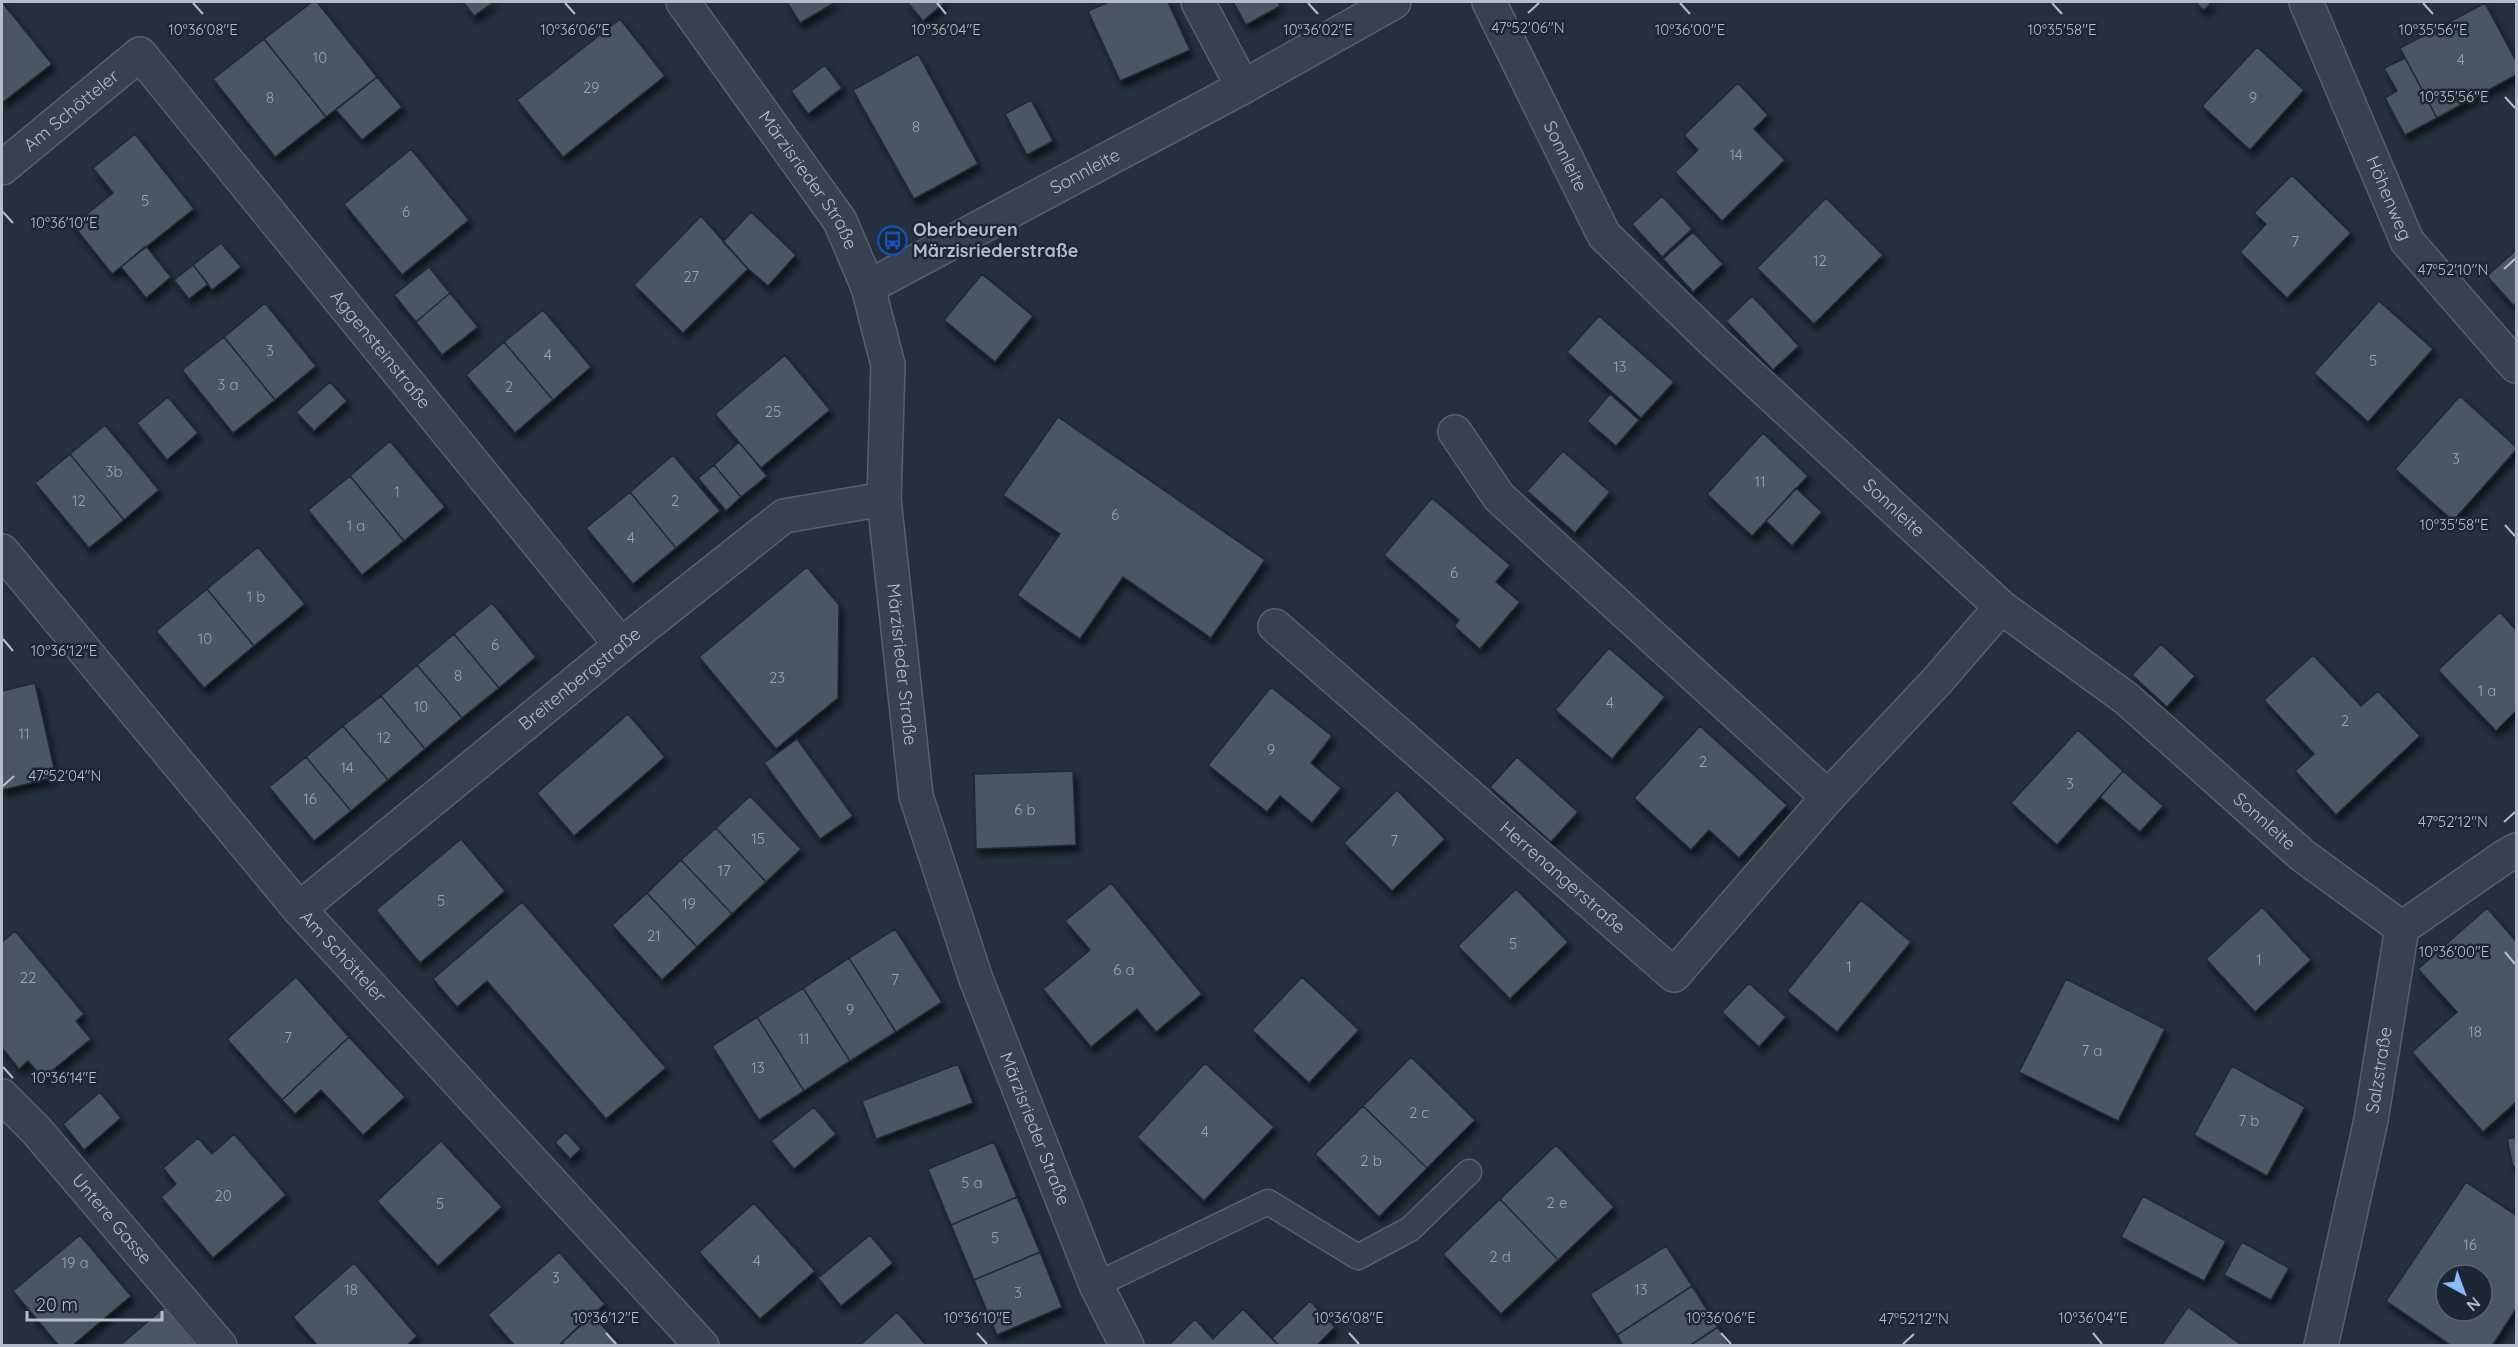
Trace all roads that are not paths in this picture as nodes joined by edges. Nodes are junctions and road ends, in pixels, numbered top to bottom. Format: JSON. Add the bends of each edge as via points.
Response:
{"nodes":[{"id":1,"x":683,"y":2,"type":"edge"},
{"id":2,"x":1198,"y":2,"type":"edge"},
{"id":3,"x":1394,"y":2,"type":"edge"},
{"id":4,"x":1489,"y":2,"type":"edge"},
{"id":5,"x":2306,"y":2,"type":"edge"},
{"id":6,"x":140,"y":54,"type":"joint"},
{"id":7,"x":1243,"y":87,"type":"junction"},
{"id":8,"x":2,"y":168,"type":"edge"},
{"id":9,"x":868,"y":287,"type":"junction"},
{"id":10,"x":2517,"y":366,"type":"edge"},
{"id":11,"x":1455,"y":432,"type":"dead end"},
{"id":12,"x":884,"y":499,"type":"junction"},
{"id":13,"x":2,"y":551,"type":"edge"},
{"id":14,"x":2001,"y":607,"type":"junction"},
{"id":15,"x":1275,"y":626,"type":"dead end"},
{"id":16,"x":621,"y":645,"type":"junction"},
{"id":17,"x":1828,"y":797,"type":"junction"},
{"id":18,"x":2517,"y":850,"type":"edge"},
{"id":19,"x":299,"y":909,"type":"junction"},
{"id":20,"x":2402,"y":928,"type":"junction"},
{"id":21,"x":2,"y":1096,"type":"edge"},
{"id":22,"x":1469,"y":1172,"type":"dead end"},
{"id":23,"x":1096,"y":1285,"type":"junction"},
{"id":24,"x":220,"y":1346,"type":"edge"},
{"id":25,"x":702,"y":1346,"type":"edge"},
{"id":26,"x":1127,"y":1346,"type":"edge"},
{"id":27,"x":2321,"y":1346,"type":"edge"}],
"edges":[{"from":1,"to":9,"type":"street","name":"Märzisrieder Straße","via":[[840,221]]},
{"from":2,"to":7,"type":"street"},
{"from":3,"to":7,"type":"street","name":"Sonnleite"},
{"from":4,"to":14,"type":"street","name":"Sonnleite","via":[[1604,235]]},
{"from":5,"to":10,"type":"street","name":"Höhenweg","via":[[2407,240]]},
{"from":6,"to":8,"type":"street","name":"Am Schötteler"},
{"from":6,"to":16,"type":"street","name":"Aggensteinstraße"},
{"from":7,"to":9,"type":"street","name":"Sonnleite"},
{"from":9,"to":12,"type":"street","name":"Märzisrieder Straße","via":[[888,365]]},
{"from":11,"to":17,"type":"street","via":[[1499,497]]},
{"from":12,"to":16,"type":"street","name":"Breitenbergstraße","via":[[784,516]]},
{"from":12,"to":23,"type":"street","name":"Märzisrieder Straße","via":[[916,796],[976,979]]},
{"from":13,"to":19,"type":"street","name":"Am Schötteler"},
{"from":14,"to":17,"type":"street","name":"Herrenangerstraße"},
{"from":14,"to":20,"type":"street","name":"Sonnleite","via":[[2127,699],[2302,855]]},
{"from":15,"to":17,"type":"street","name":"Herrenangerstraße","via":[[1674,975]]},
{"from":16,"to":19,"type":"street","name":"Breitenbergstraße"},
{"from":18,"to":20,"type":"street"},
{"from":19,"to":25,"type":"street","name":"Am Schötteler"},
{"from":20,"to":27,"type":"street","name":"Salzstraße","via":[[2371,1120]]},
{"from":21,"to":24,"type":"street","name":"Untere Gasse","via":[[36,1130]]},
{"from":22,"to":23,"type":"lane","via":[[1410,1229],[1358,1257],[1268,1202]]},
{"from":23,"to":26,"type":"street","name":"Märzisrieder Straße"}]}
